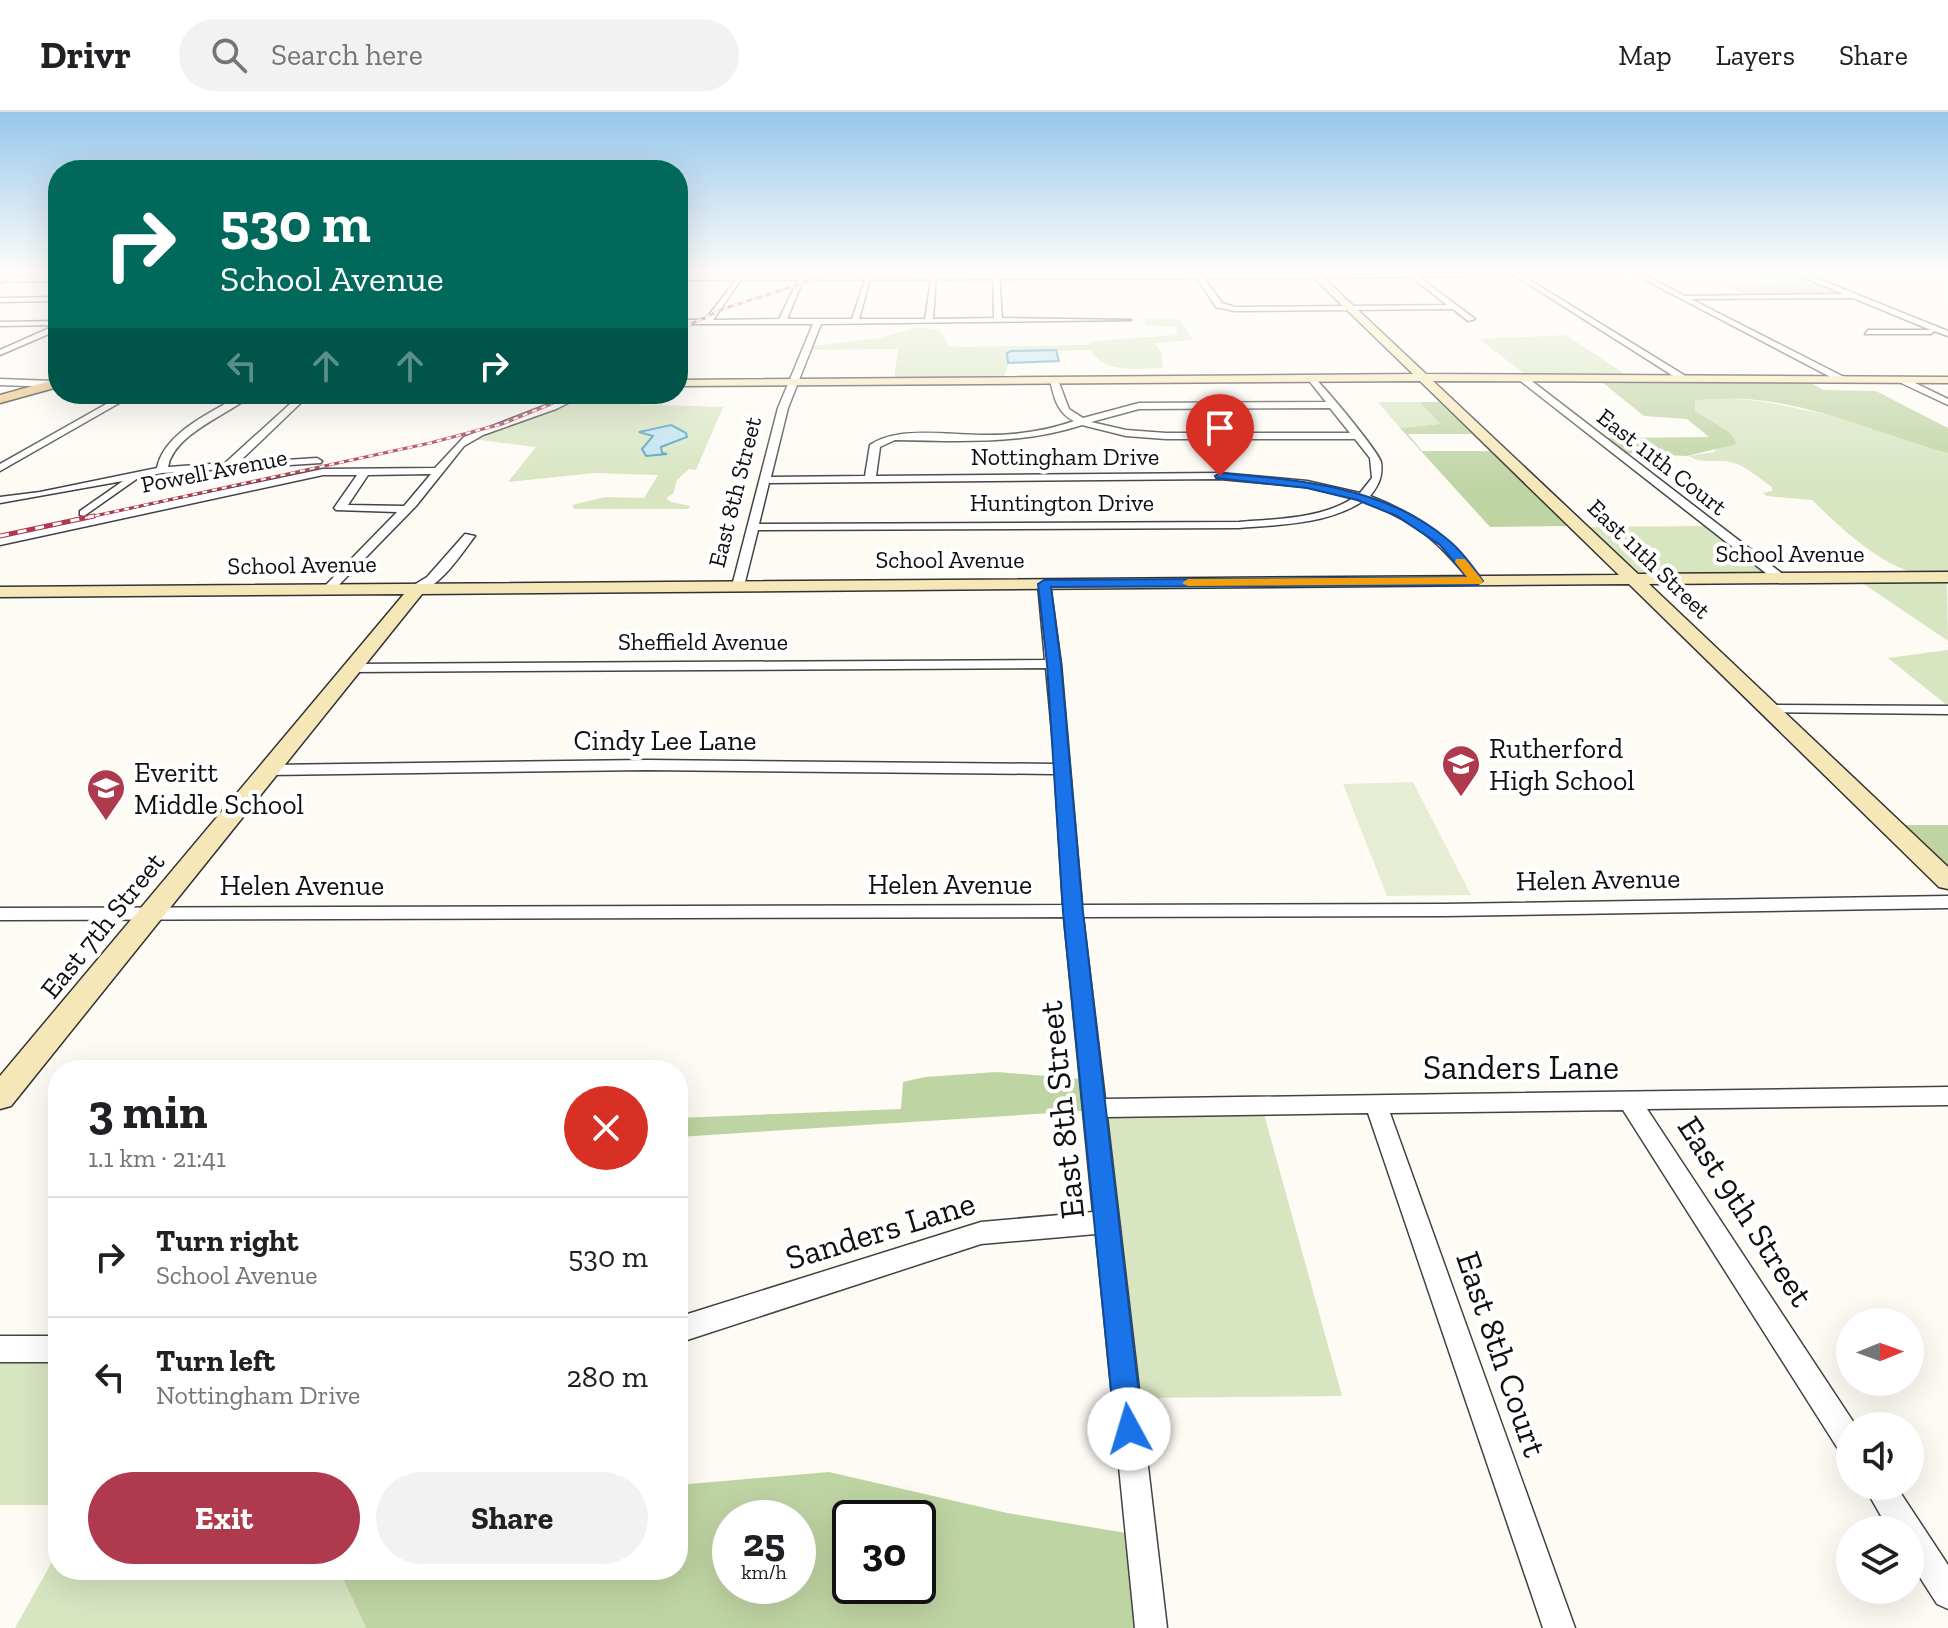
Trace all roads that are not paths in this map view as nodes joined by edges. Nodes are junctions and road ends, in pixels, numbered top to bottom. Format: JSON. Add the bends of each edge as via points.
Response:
{"nodes":[{"id":1,"x":808,"y":345,"type":"edge"},
{"id":2,"x":1386,"y":345,"type":"edge"},
{"id":3,"x":1629,"y":345,"type":"edge"},
{"id":4,"x":1777,"y":345,"type":"edge"},
{"id":5,"x":1419,"y":377,"type":"junction"},
{"id":6,"x":1521,"y":377,"type":"junction"},
{"id":7,"x":1681,"y":377,"type":"junction"},
{"id":8,"x":1311,"y":378,"type":"junction"},
{"id":9,"x":1845,"y":379,"type":"junction"},
{"id":10,"x":1900,"y":379,"type":"junction"},
{"id":11,"x":1054,"y":380,"type":"junction"},
{"id":12,"x":1948,"y":380,"type":"edge"},
{"id":13,"x":0,"y":382,"type":"edge"},
{"id":14,"x":793,"y":382,"type":"junction"},
{"id":15,"x":688,"y":383,"type":"edge"},
{"id":16,"x":48,"y":384,"type":"edge"},
{"id":17,"x":48,"y":386,"type":"edge"},
{"id":18,"x":0,"y":399,"type":"edge"},
{"id":19,"x":1948,"y":402,"type":"edge"},
{"id":20,"x":113,"y":404,"type":"edge"},
{"id":21,"x":234,"y":404,"type":"edge"},
{"id":22,"x":295,"y":404,"type":"edge"},
{"id":23,"x":562,"y":404,"type":"edge"},
{"id":24,"x":1334,"y":405,"type":"junction"},
{"id":25,"x":1082,"y":422,"type":"junction"},
{"id":26,"x":1358,"y":436,"type":"junction"},
{"id":27,"x":317,"y":461,"type":"dead end"},
{"id":28,"x":227,"y":467,"type":"junction"},
{"id":29,"x":0,"y":468,"type":"edge"},
{"id":30,"x":162,"y":470,"type":"junction"},
{"id":31,"x":365,"y":471,"type":"junction"},
{"id":32,"x":441,"y":471,"type":"junction"},
{"id":33,"x":142,"y":473,"type":"junction"},
{"id":34,"x":870,"y":479,"type":"junction"},
{"id":35,"x":766,"y":480,"type":"junction"},
{"id":36,"x":1361,"y":498,"type":"junction"},
{"id":37,"x":0,"y":500,"type":"edge"},
{"id":38,"x":406,"y":509,"type":"junction"},
{"id":39,"x":84,"y":513,"type":"dead end"},
{"id":40,"x":753,"y":527,"type":"junction"},
{"id":41,"x":469,"y":536,"type":"dead end"},
{"id":42,"x":0,"y":541,"type":"edge"},
{"id":43,"x":1948,"y":577,"type":"edge"},
{"id":44,"x":1780,"y":578,"type":"junction"},
{"id":45,"x":1633,"y":580,"type":"junction"},
{"id":46,"x":1477,"y":581,"type":"junction"},
{"id":47,"x":1044,"y":584,"type":"junction"},
{"id":48,"x":738,"y":586,"type":"junction"},
{"id":49,"x":418,"y":588,"type":"junction"},
{"id":50,"x":328,"y":589,"type":"junction"},
{"id":51,"x":0,"y":592,"type":"edge"},
{"id":52,"x":1054,"y":664,"type":"junction"},
{"id":53,"x":352,"y":668,"type":"junction"},
{"id":54,"x":1767,"y":709,"type":"junction"},
{"id":55,"x":1948,"y":710,"type":"edge"},
{"id":56,"x":1063,"y":769,"type":"junction"},
{"id":57,"x":268,"y":770,"type":"junction"},
{"id":58,"x":1948,"y":881,"type":"edge"},
{"id":59,"x":1948,"y":902,"type":"edge"},
{"id":60,"x":1073,"y":912,"type":"junction"},
{"id":61,"x":151,"y":913,"type":"junction"},
{"id":62,"x":0,"y":914,"type":"edge"},
{"id":63,"x":1948,"y":1096,"type":"edge"},
{"id":64,"x":0,"y":1097,"type":"edge"},
{"id":65,"x":1630,"y":1102,"type":"junction"},
{"id":66,"x":1376,"y":1104,"type":"junction"},
{"id":67,"x":1095,"y":1108,"type":"junction"},
{"id":68,"x":1107,"y":1223,"type":"junction"},
{"id":69,"x":688,"y":1327,"type":"edge"},
{"id":70,"x":0,"y":1349,"type":"edge"},
{"id":71,"x":48,"y":1349,"type":"edge"},
{"id":72,"x":1836,"y":1420,"type":"edge"},
{"id":73,"x":1924,"y":1555,"type":"edge"},
{"id":74,"x":1948,"y":1593,"type":"edge"},
{"id":75,"x":1151,"y":1628,"type":"edge"},
{"id":76,"x":1559,"y":1628,"type":"edge"}],
"edges":[{"from":1,"to":14,"type":"street","name":"East 8th Street"},
{"from":2,"to":5,"type":"street","name":"East 11th Street"},
{"from":3,"to":7,"type":"street"},
{"from":4,"to":9,"type":"street"},
{"from":5,"to":6,"type":"street"},
{"from":5,"to":8,"type":"street"},
{"from":5,"to":45,"type":"street","name":"East 11th Street"},
{"from":6,"to":7,"type":"street"},
{"from":6,"to":44,"type":"street","name":"East 11th Court"},
{"from":7,"to":9,"type":"street"},
{"from":8,"to":11,"type":"street"},
{"from":8,"to":24,"type":"street"},
{"from":9,"to":10,"type":"street"},
{"from":10,"to":12,"type":"street"},
{"from":10,"to":19,"type":"street"},
{"from":11,"to":14,"type":"street"},
{"from":11,"to":25,"type":"street","via":[[1063,408]]},
{"from":13,"to":16,"type":"street"},
{"from":14,"to":15,"type":"street"},
{"from":14,"to":35,"type":"street","name":"East 8th Street"},
{"from":17,"to":18,"type":"main road"},
{"from":20,"to":29,"type":"street"},
{"from":21,"to":30,"type":"street","via":[[179,440]]},
{"from":22,"to":28,"type":"street"},
{"from":23,"to":32,"type":"street","via":[[467,439]]},
{"from":24,"to":25,"type":"street","via":[[1139,406]]},
{"from":24,"to":26,"type":"street"},
{"from":25,"to":26,"type":"street","via":[[1153,435]]},
{"from":25,"to":34,"type":"street","via":[[1029,436],[881,440],[875,445]]},
{"from":26,"to":36,"type":"street","via":[[1379,469],[1374,487]]},
{"from":27,"to":28,"type":"street"},
{"from":28,"to":30,"type":"street"},
{"from":30,"to":33,"type":"street"},
{"from":31,"to":32,"type":"street","name":"Powell Avenue"},
{"from":31,"to":38,"type":"street","via":[[340,508]]},
{"from":31,"to":42,"type":"street","name":"Powell Avenue","via":[[323,472]]},
{"from":32,"to":38,"type":"street"},
{"from":33,"to":37,"type":"street"},
{"from":33,"to":39,"type":"street"},
{"from":34,"to":35,"type":"street","name":"Nottingham Drive"},
{"from":34,"to":36,"type":"street","name":"Nottingham Drive","via":[[1220,476],[1307,484]]},
{"from":35,"to":40,"type":"street","name":"East 8th Street"},
{"from":36,"to":40,"type":"street","name":"Huntington Drive","via":[[1315,517],[1239,525]]},
{"from":36,"to":46,"type":"street","name":"Nottingham Drive","via":[[1431,532]]},
{"from":38,"to":50,"type":"street"},
{"from":40,"to":48,"type":"street","name":"East 8th Street"},
{"from":41,"to":49,"type":"street","name":"East 7th Street"},
{"from":43,"to":44,"type":"street","name":"School Avenue"},
{"from":44,"to":45,"type":"street","name":"School Avenue"},
{"from":45,"to":46,"type":"street","name":"School Avenue"},
{"from":45,"to":54,"type":"street","name":"East 11th Street"},
{"from":46,"to":47,"type":"street","name":"School Avenue"},
{"from":47,"to":48,"type":"street","name":"School Avenue"},
{"from":47,"to":52,"type":"street","name":"East 8th Street"},
{"from":48,"to":49,"type":"street","name":"School Avenue"},
{"from":49,"to":50,"type":"street","name":"School Avenue"},
{"from":49,"to":53,"type":"street","name":"East 7th Street"},
{"from":50,"to":51,"type":"street","name":"School Avenue"},
{"from":52,"to":53,"type":"street","name":"Sheffield Avenue"},
{"from":52,"to":56,"type":"street","name":"East 8th Street"},
{"from":53,"to":57,"type":"street","name":"East 7th Street"},
{"from":54,"to":55,"type":"street"},
{"from":54,"to":58,"type":"street","name":"East 11th Street"},
{"from":56,"to":57,"type":"street","name":"Cindy Lee Lane","via":[[647,765]]},
{"from":56,"to":60,"type":"street","name":"East 8th Street"},
{"from":57,"to":61,"type":"street","name":"East 7th Street"},
{"from":59,"to":60,"type":"street","name":"Helen Avenue"},
{"from":60,"to":61,"type":"street","name":"Helen Avenue"},
{"from":60,"to":67,"type":"street","name":"East 8th Street"},
{"from":61,"to":62,"type":"street","name":"Helen Avenue"},
{"from":61,"to":64,"type":"street","name":"East 7th Street"},
{"from":63,"to":65,"type":"street","name":"Sanders Lane"},
{"from":65,"to":66,"type":"street","name":"Sanders Lane"},
{"from":65,"to":72,"type":"street","name":"East 9th Street"},
{"from":66,"to":67,"type":"street","name":"Sanders Lane"},
{"from":66,"to":76,"type":"street","name":"East 8th Court"},
{"from":67,"to":68,"type":"street","name":"East 8th Street"},
{"from":68,"to":69,"type":"street","name":"Sanders Lane","via":[[981,1233]]},
{"from":68,"to":75,"type":"street","name":"East 8th Street"},
{"from":70,"to":71,"type":"street"},
{"from":73,"to":74,"type":"street"}]}
